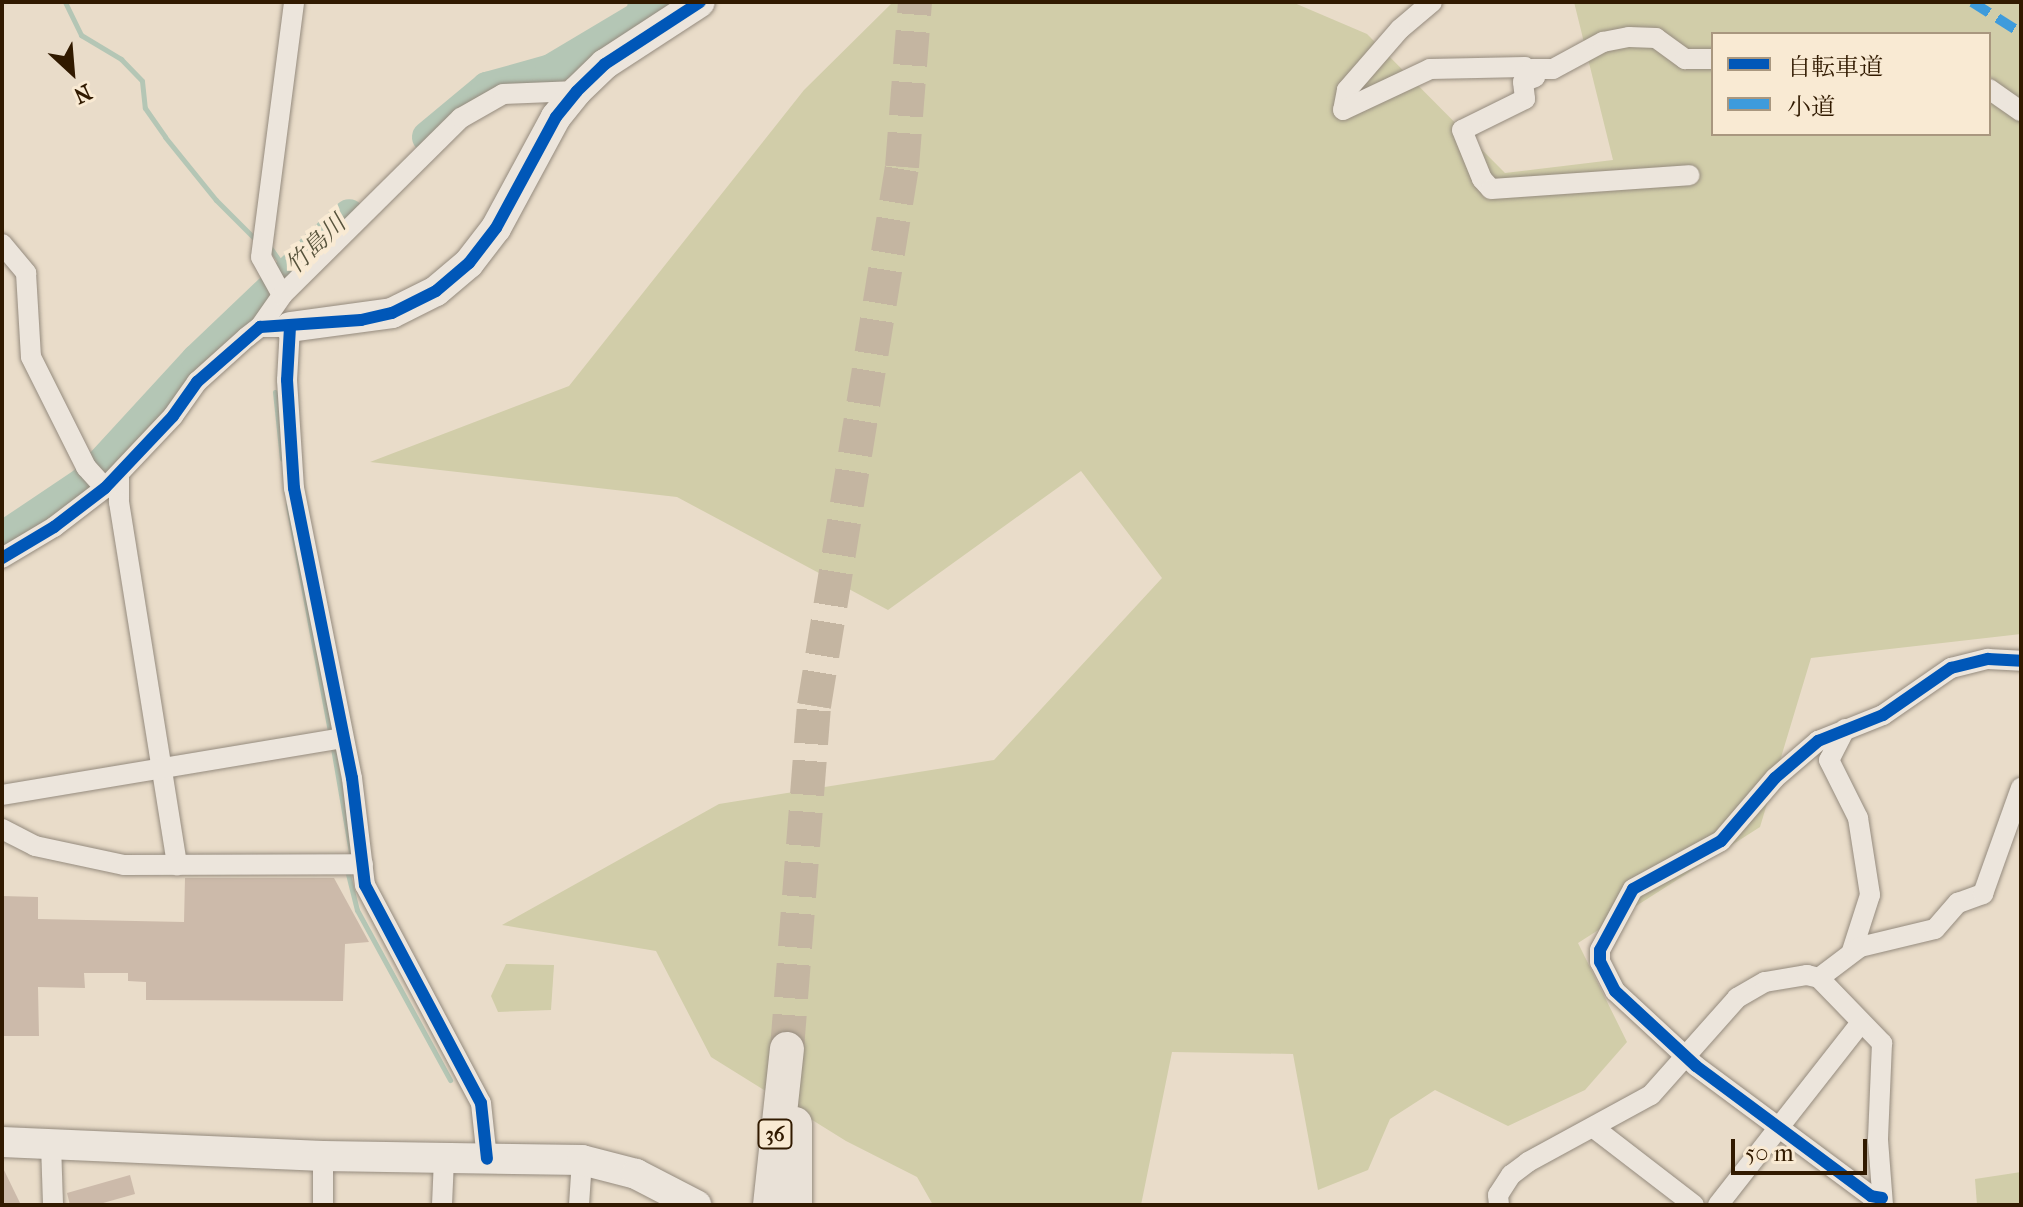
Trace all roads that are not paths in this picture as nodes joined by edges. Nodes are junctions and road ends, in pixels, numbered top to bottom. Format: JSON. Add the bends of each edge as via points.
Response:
{"nodes":[{"id":1,"x":294,"y":2,"type":"edge"},
{"id":2,"x":700,"y":2,"type":"edge"},
{"id":3,"x":1432,"y":2,"type":"edge"},
{"id":4,"x":1711,"y":59,"type":"edge"},
{"id":5,"x":1532,"y":69,"type":"junction"},
{"id":6,"x":1991,"y":90,"type":"edge"},
{"id":7,"x":577,"y":91,"type":"junction"},
{"id":8,"x":2021,"y":111,"type":"edge"},
{"id":9,"x":1690,"y":175,"type":"dead end"},
{"id":10,"x":2,"y":244,"type":"edge"},
{"id":11,"x":276,"y":289,"type":"junction"},
{"id":12,"x":260,"y":327,"type":"junction"},
{"id":13,"x":290,"y":327,"type":"junction"},
{"id":14,"x":102,"y":478,"type":"junction"},
{"id":15,"x":2,"y":558,"type":"edge"},
{"id":16,"x":2021,"y":661,"type":"edge"},
{"id":17,"x":1845,"y":729,"type":"junction"},
{"id":18,"x":341,"y":738,"type":"junction"},
{"id":19,"x":1802,"y":753,"type":"junction"},
{"id":20,"x":1829,"y":760,"type":"junction"},
{"id":21,"x":164,"y":769,"type":"junction"},
{"id":22,"x":2021,"y":788,"type":"edge"},
{"id":23,"x":2,"y":795,"type":"edge"},
{"id":24,"x":2,"y":829,"type":"edge"},
{"id":25,"x":363,"y":864,"type":"junction"},
{"id":26,"x":177,"y":865,"type":"junction"},
{"id":27,"x":1852,"y":951,"type":"junction"},
{"id":28,"x":1819,"y":978,"type":"junction"},
{"id":29,"x":1860,"y":1024,"type":"junction"},
{"id":30,"x":1688,"y":1058,"type":"junction"},
{"id":31,"x":1594,"y":1128,"type":"junction"},
{"id":32,"x":1779,"y":1128,"type":"junction"},
{"id":33,"x":2,"y":1142,"type":"edge"},
{"id":34,"x":51,"y":1144,"type":"junction"},
{"id":35,"x":323,"y":1156,"type":"junction"},
{"id":36,"x":444,"y":1159,"type":"junction"},
{"id":37,"x":487,"y":1159,"type":"junction"},
{"id":38,"x":582,"y":1160,"type":"junction"},
{"id":39,"x":1883,"y":1201,"type":"edge"},
{"id":40,"x":687,"y":1203,"type":"edge"},
{"id":41,"x":53,"y":1205,"type":"edge"},
{"id":42,"x":323,"y":1205,"type":"edge"},
{"id":43,"x":442,"y":1205,"type":"edge"},
{"id":44,"x":579,"y":1205,"type":"edge"},
{"id":45,"x":770,"y":1205,"type":"edge"},
{"id":46,"x":795,"y":1205,"type":"edge"},
{"id":47,"x":1499,"y":1205,"type":"edge"},
{"id":48,"x":1694,"y":1205,"type":"edge"},
{"id":49,"x":1718,"y":1205,"type":"edge"}],
"edges":[{"from":1,"to":11,"type":"street","via":[[262,243]]},
{"from":2,"to":7,"type":"street","via":[[605,64]]},
{"from":3,"to":5,"type":"street","via":[[1347,90],[1343,110],[1430,69],[1492,64]]},
{"from":4,"to":5,"type":"street","via":[[1685,59],[1656,38],[1629,37],[1603,42],[1553,69]]},
{"from":5,"to":9,"type":"street","via":[[1535,77],[1523,82],[1525,99],[1462,130],[1491,189]]},
{"from":6,"to":8,"type":"street"},
{"from":7,"to":11,"type":"street","via":[[503,94],[480,105]]},
{"from":7,"to":13,"type":"street","via":[[556,117],[496,228],[469,263],[436,291],[392,313]]},
{"from":10,"to":14,"type":"street","via":[[26,273],[31,357]]},
{"from":11,"to":12,"type":"street"},
{"from":12,"to":13,"type":"street"},
{"from":12,"to":14,"type":"street"},
{"from":13,"to":18,"type":"street","via":[[287,380],[294,488]]},
{"from":14,"to":15,"type":"street","via":[[81,509]]},
{"from":14,"to":21,"type":"street","via":[[119,502]]},
{"from":16,"to":17,"type":"street","via":[[1988,659],[1951,668],[1883,715]]},
{"from":17,"to":19,"type":"street"},
{"from":17,"to":20,"type":"street"},
{"from":18,"to":21,"type":"street"},
{"from":18,"to":25,"type":"street"},
{"from":19,"to":20,"type":"street"},
{"from":19,"to":30,"type":"street","via":[[1721,841],[1633,889],[1600,950],[1600,962],[1615,991]]},
{"from":20,"to":27,"type":"street","via":[[1858,818],[1870,895]]},
{"from":21,"to":23,"type":"street"},
{"from":21,"to":26,"type":"street"},
{"from":22,"to":27,"type":"street","via":[[1983,894],[1958,903],[1939,926],[1922,936]]},
{"from":24,"to":26,"type":"street","via":[[35,846],[124,865]]},
{"from":25,"to":26,"type":"street"},
{"from":25,"to":37,"type":"street","via":[[367,895],[379,921],[481,1103]]},
{"from":27,"to":28,"type":"street"},
{"from":28,"to":29,"type":"street"},
{"from":28,"to":30,"type":"street","via":[[1765,982],[1737,998]]},
{"from":29,"to":32,"type":"street"},
{"from":29,"to":39,"type":"street","via":[[1882,1043],[1884,1057],[1878,1140]]},
{"from":30,"to":31,"type":"street","via":[[1651,1095]]},
{"from":30,"to":32,"type":"street"},
{"from":31,"to":47,"type":"street","via":[[1511,1175],[1498,1195]]},
{"from":31,"to":48,"type":"street"},
{"from":32,"to":39,"type":"street"},
{"from":32,"to":49,"type":"street"},
{"from":33,"to":34,"type":"street"},
{"from":34,"to":35,"type":"street"},
{"from":34,"to":41,"type":"street"},
{"from":35,"to":36,"type":"street"},
{"from":35,"to":42,"type":"street"},
{"from":36,"to":37,"type":"street"},
{"from":36,"to":43,"type":"street"},
{"from":37,"to":38,"type":"street"},
{"from":38,"to":40,"type":"street","via":[[636,1174]]},
{"from":38,"to":44,"type":"street"},
{"from":45,"to":46,"type":"main road","number":"36","via":[[779,1090],[787,1057],[795,1121]]}]}
